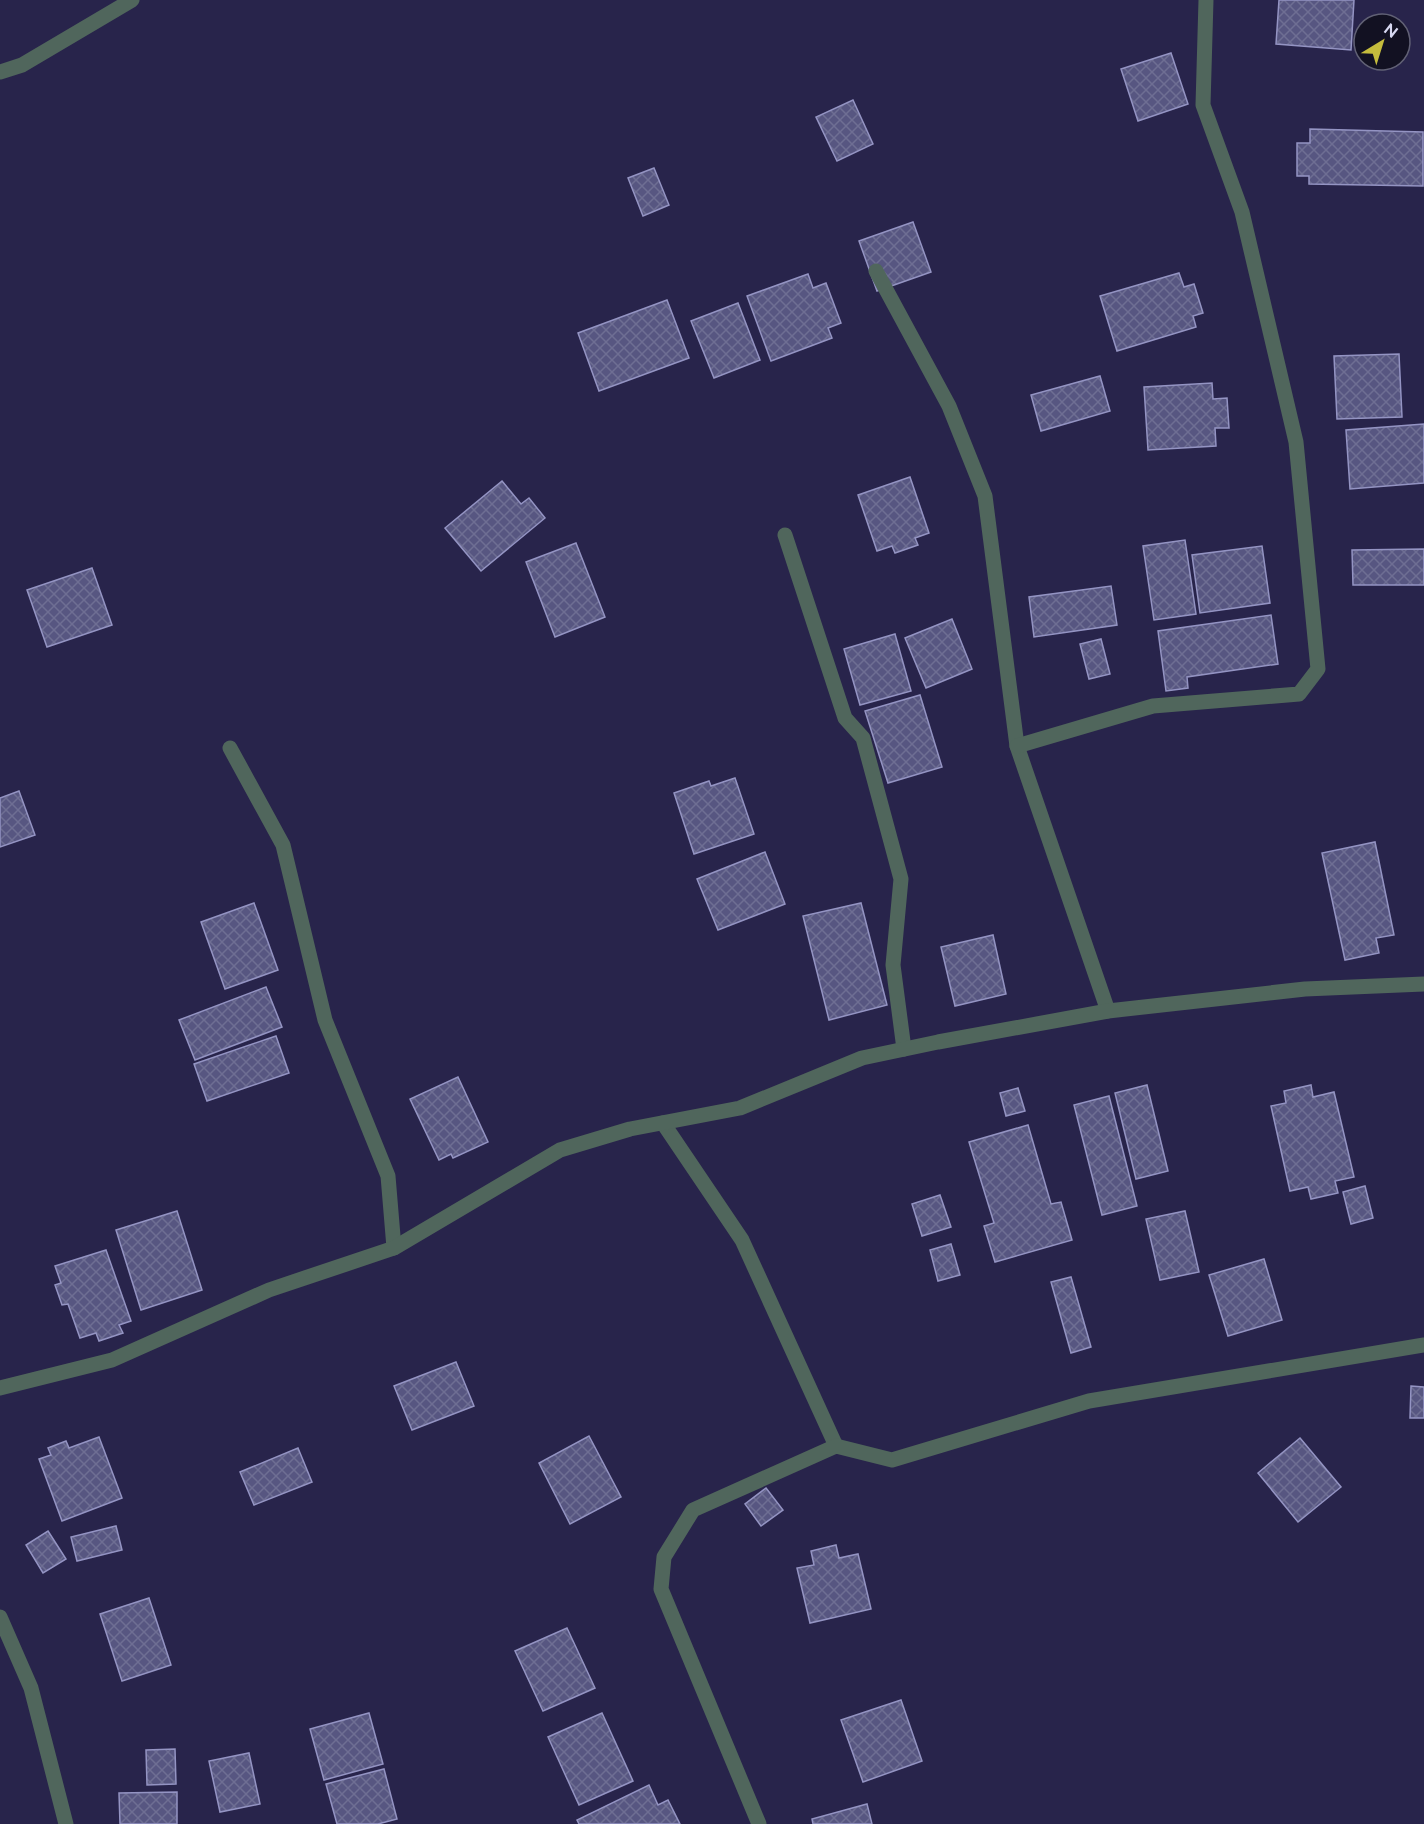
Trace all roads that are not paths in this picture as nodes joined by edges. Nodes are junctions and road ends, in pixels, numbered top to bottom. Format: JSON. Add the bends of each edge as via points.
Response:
{"nodes":[{"id":1,"x":132,"y":0,"type":"edge"},
{"id":2,"x":1206,"y":0,"type":"edge"},
{"id":3,"x":0,"y":72,"type":"edge"},
{"id":4,"x":876,"y":271,"type":"dead end"},
{"id":5,"x":785,"y":535,"type":"dead end"},
{"id":6,"x":1017,"y":746,"type":"junction"},
{"id":7,"x":230,"y":748,"type":"dead end"},
{"id":8,"x":1424,"y":984,"type":"edge"},
{"id":9,"x":1107,"y":1011,"type":"junction"},
{"id":10,"x":904,"y":1049,"type":"junction"},
{"id":11,"x":663,"y":1123,"type":"junction"},
{"id":12,"x":394,"y":1248,"type":"junction"},
{"id":13,"x":1424,"y":1345,"type":"edge"},
{"id":14,"x":0,"y":1388,"type":"edge"},
{"id":15,"x":836,"y":1446,"type":"junction"},
{"id":16,"x":0,"y":1617,"type":"edge"},
{"id":17,"x":66,"y":1824,"type":"edge"},
{"id":18,"x":759,"y":1824,"type":"edge"}],
"edges":[{"from":1,"to":3,"type":"street","via":[[22,65]]},
{"from":2,"to":6,"type":"street","via":[[1203,105],[1242,212],[1296,442],[1318,669],[1299,694],[1153,706]]},
{"from":4,"to":6,"type":"street","via":[[949,406],[985,496]]},
{"from":5,"to":10,"type":"street","via":[[845,718],[863,738],[901,879],[893,965]]},
{"from":6,"to":9,"type":"street"},
{"from":7,"to":12,"type":"street","via":[[284,845],[325,1020],[388,1176]]},
{"from":8,"to":9,"type":"street","via":[[1305,989]]},
{"from":9,"to":10,"type":"street"},
{"from":10,"to":11,"type":"street","via":[[862,1058],[740,1108]]},
{"from":11,"to":12,"type":"street","via":[[560,1150]]},
{"from":11,"to":15,"type":"street","via":[[742,1240]]},
{"from":12,"to":14,"type":"street","via":[[269,1290],[112,1360]]},
{"from":13,"to":15,"type":"street","via":[[1089,1401],[892,1460]]},
{"from":15,"to":18,"type":"street","via":[[693,1510],[664,1557],[661,1589]]},
{"from":16,"to":17,"type":"street","via":[[31,1688]]}]}
